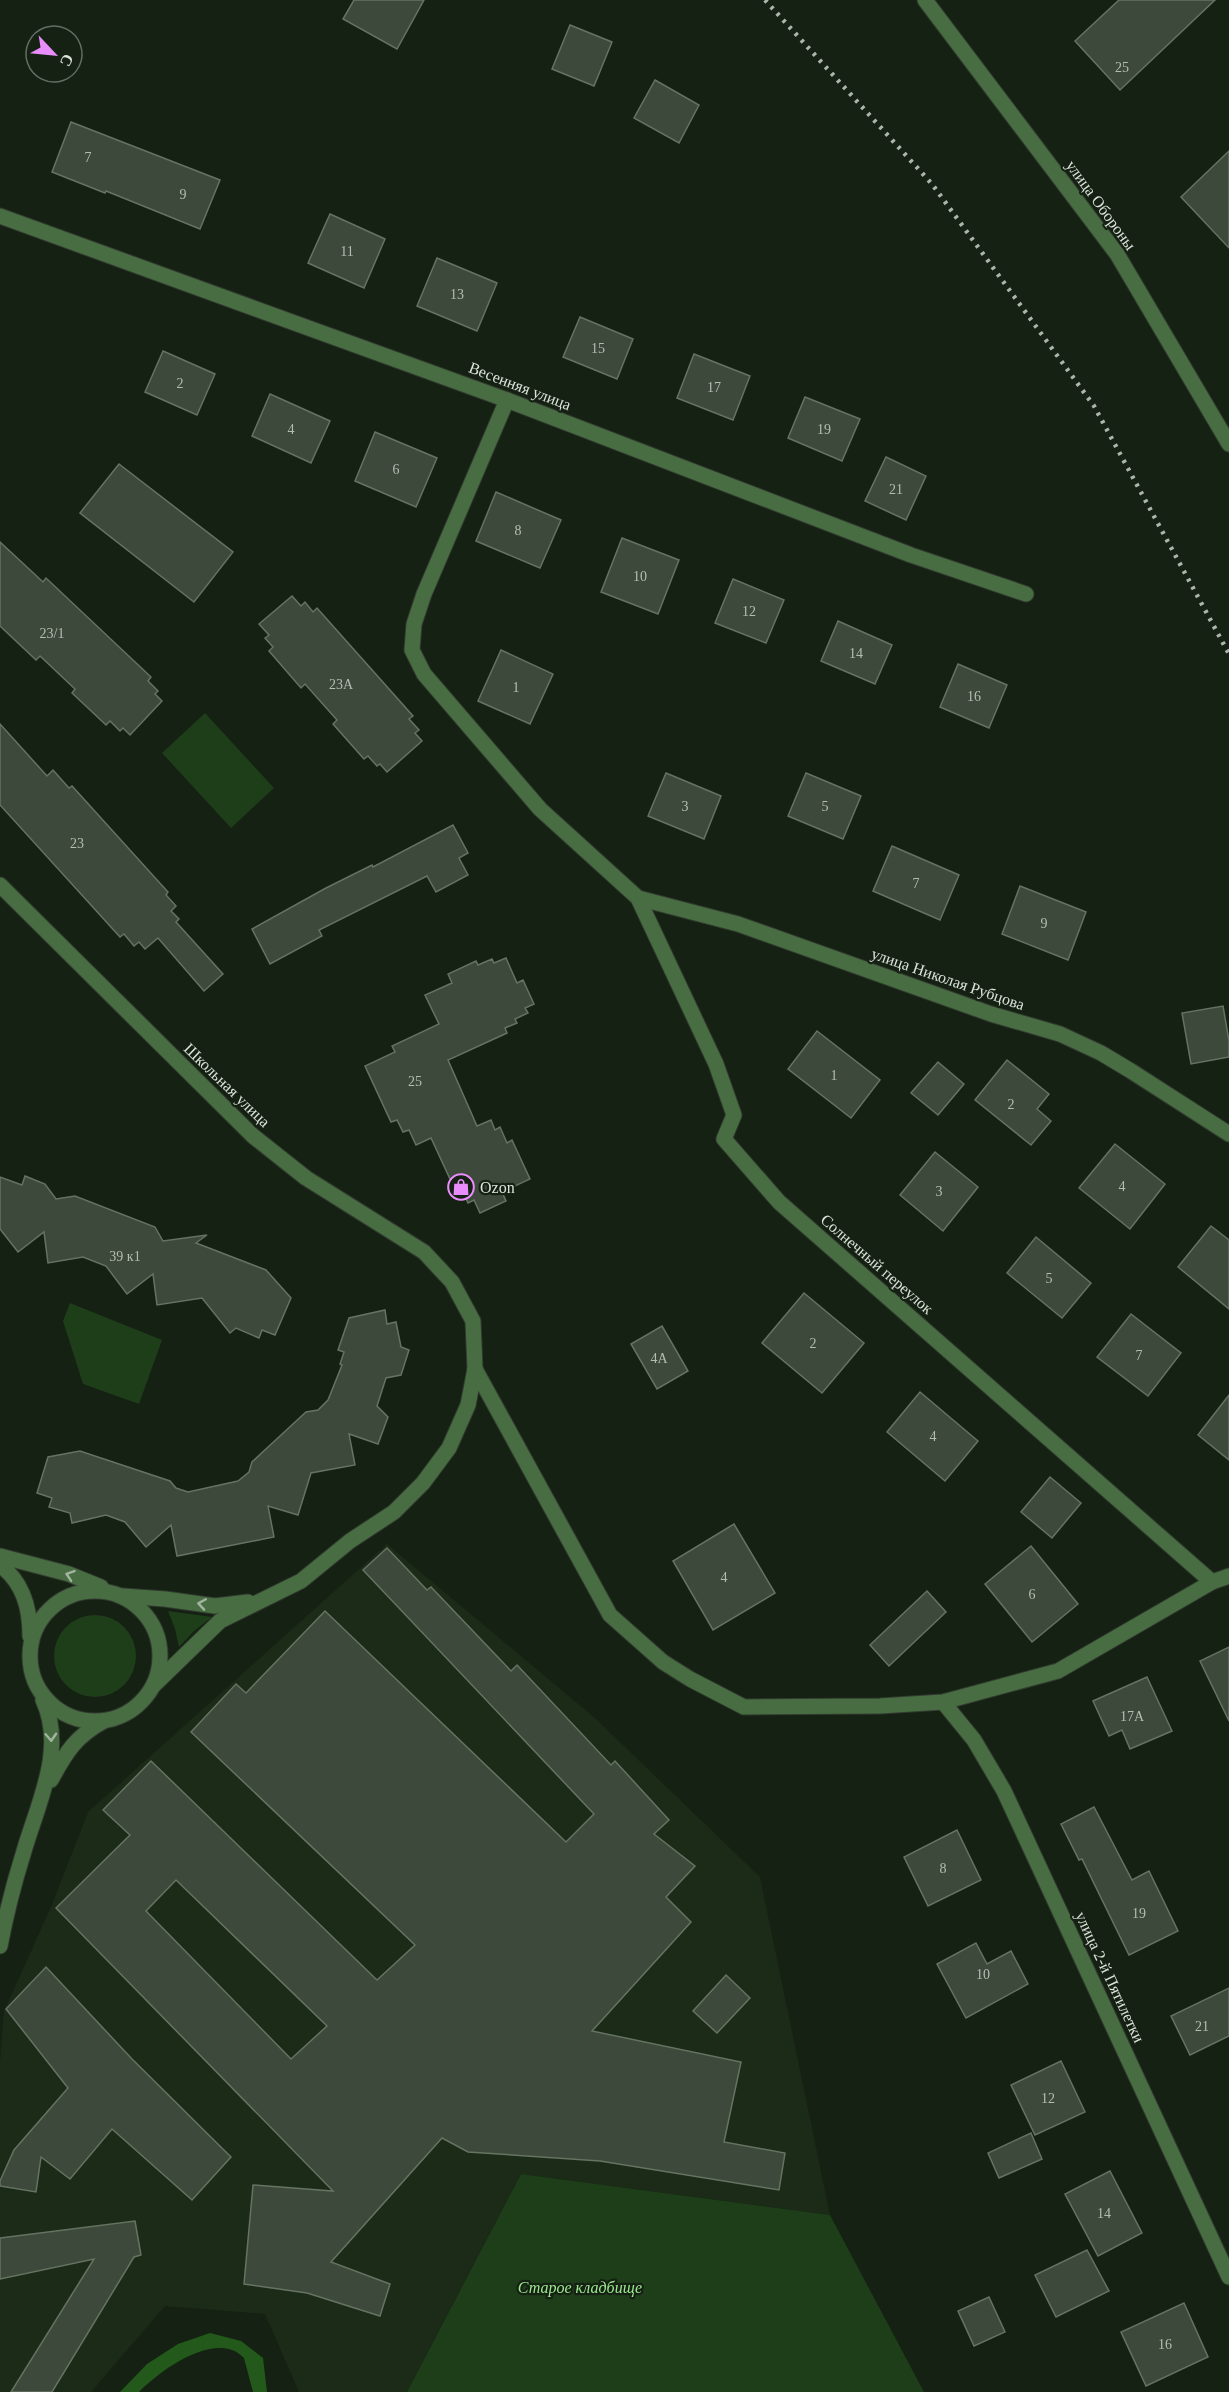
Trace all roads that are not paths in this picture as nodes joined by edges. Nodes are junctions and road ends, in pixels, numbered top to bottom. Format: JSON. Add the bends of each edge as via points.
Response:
{"nodes":[{"id":1,"x":925,"y":0,"type":"edge"},
{"id":2,"x":0,"y":216,"type":"edge"},
{"id":3,"x":507,"y":399,"type":"junction"},
{"id":4,"x":1229,"y":444,"type":"edge"},
{"id":5,"x":1026,"y":594,"type":"dead end"},
{"id":6,"x":0,"y":885,"type":"edge"},
{"id":7,"x":638,"y":898,"type":"junction"},
{"id":8,"x":1229,"y":1134,"type":"edge"},
{"id":9,"x":475,"y":1369,"type":"junction"},
{"id":10,"x":0,"y":1556,"type":"edge"},
{"id":11,"x":0,"y":1565,"type":"edge"},
{"id":12,"x":1229,"y":1576,"type":"edge"},
{"id":13,"x":1212,"y":1582,"type":"junction"},
{"id":14,"x":124,"y":1597,"type":"junction"},
{"id":15,"x":260,"y":1601,"type":"junction"},
{"id":16,"x":30,"y":1645,"type":"junction"},
{"id":17,"x":154,"y":1684,"type":"junction"},
{"id":18,"x":36,"y":1686,"type":"junction"},
{"id":19,"x":943,"y":1702,"type":"junction"},
{"id":20,"x":106,"y":1720,"type":"junction"},
{"id":21,"x":45,"y":1790,"type":"junction"},
{"id":22,"x":0,"y":1946,"type":"edge"},
{"id":23,"x":1229,"y":2277,"type":"edge"}],
"edges":[{"from":1,"to":4,"type":"street","name":"улица Обороны","via":[[1117,254]]},
{"from":2,"to":3,"type":"street","name":"Весенняя улица"},
{"from":3,"to":5,"type":"street","name":"Весенняя улица","via":[[910,555]]},
{"from":3,"to":7,"type":"street","via":[[424,594],[414,624],[412,650],[424,674],[540,809]]},
{"from":6,"to":9,"type":"street","name":"Школьная улица","via":[[253,1136],[306,1178],[424,1252],[452,1282],[473,1321]]},
{"from":7,"to":8,"type":"street","name":"улица Николая Рубцова","via":[[738,924],[991,1014],[1060,1034],[1101,1053]]},
{"from":7,"to":13,"type":"street","name":"Солнечный переулок","via":[[716,1064],[734,1115],[724,1139],[779,1202]]},
{"from":9,"to":15,"type":"street","via":[[468,1405],[449,1448],[423,1482],[394,1512],[301,1581]]},
{"from":9,"to":19,"type":"street","via":[[610,1615],[663,1662],[744,1707],[880,1707]]},
{"from":14,"to":10,"type":"street","one_way":true,"via":[[69,1574]]},
{"from":11,"to":16,"type":"street","via":[[23,1593],[30,1615]]},
{"from":12,"to":13,"type":"street"},
{"from":13,"to":19,"type":"street","via":[[1058,1671]]},
{"from":15,"to":14,"type":"street","one_way":true,"via":[[215,1606]]},
{"from":14,"to":16,"type":"street","via":[[105,1590],[84,1590],[65,1597],[48,1609],[36,1626]]},
{"from":14,"to":17,"type":"street","via":[[141,1609],[153,1625],[160,1665]]},
{"from":15,"to":17,"type":"street","via":[[220,1621]]},
{"from":16,"to":18,"type":"street","via":[[30,1666]]},
{"from":17,"to":20,"type":"street","via":[[142,1702],[126,1714]]},
{"from":18,"to":20,"type":"street","via":[[65,1714],[85,1721]]},
{"from":18,"to":21,"type":"street","one_way":true,"via":[[51,1716],[52,1748]]},
{"from":19,"to":23,"type":"street","name":"улица 2-й Пятилетки","via":[[974,1740],[1004,1791]]},
{"from":20,"to":21,"type":"street","via":[[84,1732],[65,1754]]},
{"from":21,"to":22,"type":"street","via":[[11,1894]]}]}
